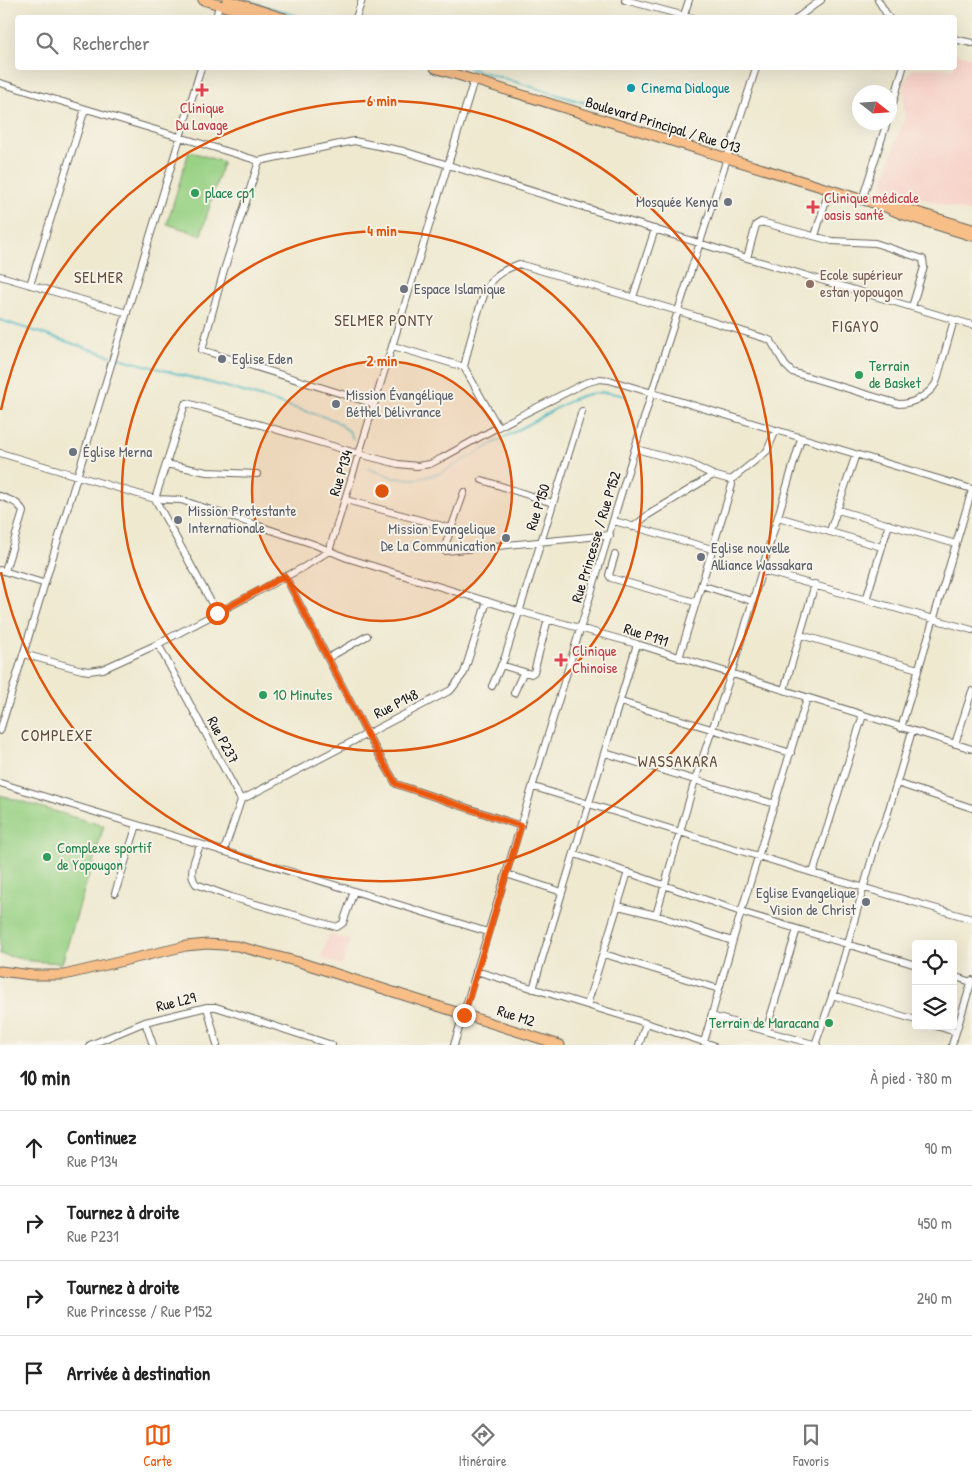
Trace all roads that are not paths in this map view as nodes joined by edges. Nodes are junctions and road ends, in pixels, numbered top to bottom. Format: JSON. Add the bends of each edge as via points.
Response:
{"nodes":[{"id":1,"x":203,"y":0,"type":"edge"},
{"id":2,"x":362,"y":0,"type":"edge"},
{"id":3,"x":625,"y":0,"type":"edge"},
{"id":4,"x":689,"y":0,"type":"edge"},
{"id":5,"x":821,"y":0,"type":"edge"},
{"id":6,"x":878,"y":0,"type":"edge"},
{"id":7,"x":634,"y":1,"type":"edge"},
{"id":8,"x":223,"y":2,"type":"edge"},
{"id":9,"x":217,"y":15,"type":"edge"},
{"id":10,"x":256,"y":15,"type":"edge"},
{"id":11,"x":273,"y":15,"type":"edge"},
{"id":12,"x":357,"y":15,"type":"edge"},
{"id":13,"x":684,"y":15,"type":"joint"},
{"id":14,"x":801,"y":15,"type":"edge"},
{"id":15,"x":887,"y":15,"type":"edge"},
{"id":16,"x":957,"y":41,"type":"edge"},
{"id":17,"x":972,"y":44,"type":"edge"},
{"id":18,"x":200,"y":70,"type":"edge"},
{"id":19,"x":442,"y":70,"type":"edge"},
{"id":20,"x":755,"y":70,"type":"edge"},
{"id":21,"x":902,"y":70,"type":"edge"},
{"id":22,"x":474,"y":80,"type":"junction"},
{"id":23,"x":0,"y":83,"type":"edge"},
{"id":24,"x":897,"y":89,"type":"edge"},
{"id":25,"x":85,"y":109,"type":"junction"},
{"id":26,"x":884,"y":130,"type":"edge"},
{"id":27,"x":178,"y":138,"type":"junction"},
{"id":28,"x":727,"y":158,"type":"junction"},
{"id":29,"x":259,"y":161,"type":"junction"},
{"id":30,"x":447,"y":166,"type":"junction"},
{"id":31,"x":829,"y":190,"type":"junction"},
{"id":32,"x":862,"y":200,"type":"junction"},
{"id":33,"x":883,"y":206,"type":"junction"},
{"id":34,"x":654,"y":229,"type":"junction"},
{"id":35,"x":972,"y":229,"type":"edge"},
{"id":36,"x":815,"y":236,"type":"junction"},
{"id":37,"x":972,"y":236,"type":"edge"},
{"id":38,"x":699,"y":243,"type":"junction"},
{"id":39,"x":747,"y":258,"type":"junction"},
{"id":40,"x":0,"y":276,"type":"edge"},
{"id":41,"x":30,"y":285,"type":"junction"},
{"id":42,"x":634,"y":297,"type":"junction"},
{"id":43,"x":912,"y":307,"type":"junction"},
{"id":44,"x":678,"y":310,"type":"junction"},
{"id":45,"x":127,"y":314,"type":"junction"},
{"id":46,"x":954,"y":320,"type":"junction"},
{"id":47,"x":972,"y":325,"type":"edge"},
{"id":48,"x":393,"y":346,"type":"junction"},
{"id":49,"x":464,"y":367,"type":"junction"},
{"id":50,"x":652,"y":392,"type":"junction"},
{"id":51,"x":374,"y":404,"type":"junction"},
{"id":52,"x":582,"y":411,"type":"dead end"},
{"id":53,"x":498,"y":427,"type":"junction"},
{"id":54,"x":776,"y":430,"type":"junction"},
{"id":55,"x":801,"y":439,"type":"junction"},
{"id":56,"x":636,"y":449,"type":"junction"},
{"id":57,"x":0,"y":453,"type":"edge"},
{"id":58,"x":360,"y":454,"type":"junction"},
{"id":59,"x":856,"y":454,"type":"junction"},
{"id":60,"x":166,"y":464,"type":"junction"},
{"id":61,"x":257,"y":474,"type":"dead end"},
{"id":62,"x":713,"y":475,"type":"junction"},
{"id":63,"x":77,"y":476,"type":"junction"},
{"id":64,"x":482,"y":480,"type":"dead end"},
{"id":65,"x":731,"y":480,"type":"junction"},
{"id":66,"x":972,"y":490,"type":"edge"},
{"id":67,"x":464,"y":492,"type":"dead end"},
{"id":68,"x":0,"y":496,"type":"edge"},
{"id":69,"x":155,"y":499,"type":"junction"},
{"id":70,"x":346,"y":500,"type":"junction"},
{"id":71,"x":553,"y":503,"type":"junction"},
{"id":72,"x":838,"y":510,"type":"junction"},
{"id":73,"x":778,"y":517,"type":"junction"},
{"id":74,"x":614,"y":521,"type":"junction"},
{"id":75,"x":889,"y":524,"type":"junction"},
{"id":76,"x":633,"y":526,"type":"junction"},
{"id":77,"x":450,"y":528,"type":"junction"},
{"id":78,"x":830,"y":532,"type":"junction"},
{"id":79,"x":610,"y":535,"type":"junction"},
{"id":80,"x":540,"y":541,"type":"junction"},
{"id":81,"x":956,"y":544,"type":"junction"},
{"id":82,"x":882,"y":547,"type":"junction"},
{"id":83,"x":712,"y":550,"type":"junction"},
{"id":84,"x":329,"y":551,"type":"junction"},
{"id":85,"x":616,"y":555,"type":"dead end"},
{"id":86,"x":3,"y":570,"type":"edge"},
{"id":87,"x":761,"y":570,"type":"junction"},
{"id":88,"x":285,"y":576,"type":"junction"},
{"id":89,"x":43,"y":583,"type":"junction"},
{"id":90,"x":815,"y":584,"type":"junction"},
{"id":91,"x":701,"y":585,"type":"junction"},
{"id":92,"x":752,"y":600,"type":"junction"},
{"id":93,"x":866,"y":600,"type":"junction"},
{"id":94,"x":487,"y":601,"type":"junction"},
{"id":95,"x":695,"y":602,"type":"junction"},
{"id":96,"x":518,"y":611,"type":"junction"},
{"id":97,"x":217,"y":613,"type":"junction"},
{"id":98,"x":933,"y":618,"type":"junction"},
{"id":99,"x":548,"y":619,"type":"junction"},
{"id":100,"x":581,"y":628,"type":"junction"},
{"id":101,"x":972,"y":630,"type":"edge"},
{"id":102,"x":800,"y":635,"type":"junction"},
{"id":103,"x":367,"y":636,"type":"dead end"},
{"id":104,"x":158,"y":644,"type":"junction"},
{"id":105,"x":638,"y":644,"type":"junction"},
{"id":106,"x":23,"y":654,"type":"junction"},
{"id":107,"x":328,"y":658,"type":"junction"},
{"id":108,"x":679,"y":658,"type":"junction"},
{"id":109,"x":501,"y":665,"type":"junction"},
{"id":110,"x":918,"y":669,"type":"junction"},
{"id":111,"x":523,"y":673,"type":"junction"},
{"id":112,"x":730,"y":674,"type":"junction"},
{"id":113,"x":492,"y":686,"type":"dead end"},
{"id":114,"x":784,"y":690,"type":"junction"},
{"id":115,"x":972,"y":691,"type":"edge"},
{"id":116,"x":514,"y":693,"type":"dead end"},
{"id":117,"x":807,"y":698,"type":"junction"},
{"id":118,"x":621,"y":702,"type":"junction"},
{"id":119,"x":863,"y":714,"type":"junction"},
{"id":120,"x":901,"y":728,"type":"junction"},
{"id":121,"x":711,"y":730,"type":"junction"},
{"id":122,"x":0,"y":731,"type":"edge"},
{"id":123,"x":912,"y":731,"type":"junction"},
{"id":124,"x":367,"y":734,"type":"junction"},
{"id":125,"x":955,"y":744,"type":"junction"},
{"id":126,"x":972,"y":749,"type":"edge"},
{"id":127,"x":791,"y":752,"type":"junction"},
{"id":128,"x":605,"y":753,"type":"junction"},
{"id":129,"x":695,"y":780,"type":"junction"},
{"id":130,"x":0,"y":783,"type":"edge"},
{"id":131,"x":897,"y":783,"type":"junction"},
{"id":132,"x":534,"y":787,"type":"junction"},
{"id":133,"x":241,"y":800,"type":"junction"},
{"id":134,"x":589,"y":804,"type":"junction"},
{"id":135,"x":774,"y":804,"type":"junction"},
{"id":136,"x":972,"y":808,"type":"edge"},
{"id":137,"x":137,"y":825,"type":"junction"},
{"id":138,"x":521,"y":826,"type":"junction"},
{"id":139,"x":681,"y":832,"type":"junction"},
{"id":140,"x":200,"y":845,"type":"junction"},
{"id":141,"x":224,"y":851,"type":"junction"},
{"id":142,"x":575,"y":854,"type":"junction"},
{"id":143,"x":759,"y":855,"type":"junction"},
{"id":144,"x":628,"y":872,"type":"junction"},
{"id":145,"x":813,"y":873,"type":"junction"},
{"id":146,"x":506,"y":874,"type":"junction"},
{"id":147,"x":665,"y":886,"type":"junction"},
{"id":148,"x":864,"y":887,"type":"junction"},
{"id":149,"x":354,"y":891,"type":"junction"},
{"id":150,"x":562,"y":892,"type":"junction"},
{"id":151,"x":115,"y":893,"type":"dead end"},
{"id":152,"x":618,"y":906,"type":"junction"},
{"id":153,"x":741,"y":912,"type":"junction"},
{"id":154,"x":656,"y":916,"type":"junction"},
{"id":155,"x":972,"y":920,"type":"edge"},
{"id":156,"x":797,"y":929,"type":"junction"},
{"id":157,"x":488,"y":932,"type":"junction"},
{"id":158,"x":732,"y":941,"type":"junction"},
{"id":159,"x":848,"y":943,"type":"junction"},
{"id":160,"x":604,"y":954,"type":"junction"},
{"id":161,"x":912,"y":963,"type":"edge"},
{"id":162,"x":0,"y":971,"type":"edge"},
{"id":163,"x":476,"y":971,"type":"junction"},
{"id":164,"x":957,"y":977,"type":"edge"},
{"id":165,"x":972,"y":981,"type":"edge"},
{"id":166,"x":533,"y":989,"type":"junction"},
{"id":167,"x":719,"y":989,"type":"junction"},
{"id":168,"x":832,"y":995,"type":"junction"},
{"id":169,"x":587,"y":1005,"type":"junction"},
{"id":170,"x":207,"y":1007,"type":"junction"},
{"id":171,"x":464,"y":1015,"type":"junction"},
{"id":172,"x":711,"y":1016,"type":"junction"},
{"id":173,"x":912,"y":1019,"type":"edge"},
{"id":174,"x":145,"y":1022,"type":"junction"},
{"id":175,"x":646,"y":1023,"type":"junction"},
{"id":176,"x":949,"y":1030,"type":"edge"},
{"id":177,"x":766,"y":1031,"type":"junction"},
{"id":178,"x":956,"y":1032,"type":"junction"},
{"id":179,"x":704,"y":1042,"type":"junction"},
{"id":180,"x":328,"y":1044,"type":"edge"},
{"id":181,"x":90,"y":1045,"type":"edge"},
{"id":182,"x":153,"y":1045,"type":"edge"},
{"id":183,"x":217,"y":1045,"type":"edge"},
{"id":184,"x":454,"y":1045,"type":"edge"},
{"id":185,"x":560,"y":1045,"type":"edge"},
{"id":186,"x":639,"y":1045,"type":"edge"},
{"id":187,"x":713,"y":1045,"type":"edge"},
{"id":188,"x":816,"y":1045,"type":"edge"},
{"id":189,"x":952,"y":1045,"type":"edge"}],
"edges":[{"from":1,"to":8,"type":"main road"},
{"from":2,"to":12,"type":"street"},
{"from":3,"to":7,"type":"street"},
{"from":4,"to":13,"type":"street"},
{"from":5,"to":14,"type":"street"},
{"from":6,"to":15,"type":"street"},
{"from":7,"to":13,"type":"street"},
{"from":8,"to":9,"type":"street"},
{"from":8,"to":10,"type":"main road"},
{"from":8,"to":11,"type":"main road"},
{"from":16,"to":17,"type":"street"},
{"from":18,"to":27,"type":"street"},
{"from":19,"to":22,"type":"main road","name":"Boulevard Principal / Rue O13"},
{"from":20,"to":28,"type":"street","name":"Rue Princesse / Rue P152"},
{"from":21,"to":24,"type":"street"},
{"from":22,"to":28,"type":"main road","name":"Boulevard Principal / Rue O13"},
{"from":22,"to":30,"type":"street","name":"Rue P134"},
{"from":23,"to":25,"type":"street"},
{"from":25,"to":27,"type":"street"},
{"from":25,"to":41,"type":"street"},
{"from":26,"to":32,"type":"street"},
{"from":27,"to":29,"type":"street"},
{"from":27,"to":45,"type":"street"},
{"from":28,"to":31,"type":"main road","name":"Boulevard Principal / Rue O13"},
{"from":28,"to":38,"type":"street","name":"Rue Princesse / Rue P152"},
{"from":29,"to":30,"type":"street","via":[[354,141],[403,151]]},
{"from":29,"to":51,"type":"street","via":[[202,350]]},
{"from":30,"to":34,"type":"street"},
{"from":30,"to":48,"type":"street","name":"Rue P134"},
{"from":31,"to":32,"type":"main road","name":"Boulevard Principal / Rue O13"},
{"from":31,"to":36,"type":"street"},
{"from":32,"to":33,"type":"main road","name":"Boulevard Principal / Rue O13"},
{"from":33,"to":35,"type":"main road","name":"Boulevard Principal / Rue O13","via":[[904,208]]},
{"from":33,"to":37,"type":"main road","name":"Boulevard Principal / Rue O13"},
{"from":34,"to":38,"type":"street"},
{"from":34,"to":42,"type":"street"},
{"from":36,"to":39,"type":"street","via":[[761,222],[756,225]]},
{"from":36,"to":43,"type":"street","via":[[843,243],[875,243],[923,259],[924,267]]},
{"from":38,"to":39,"type":"street"},
{"from":38,"to":44,"type":"street","name":"Rue Princesse / Rue P152"},
{"from":39,"to":43,"type":"street"},
{"from":40,"to":41,"type":"street"},
{"from":41,"to":45,"type":"street"},
{"from":42,"to":44,"type":"street"},
{"from":42,"to":49,"type":"street","via":[[519,264],[491,282]]},
{"from":43,"to":46,"type":"street"},
{"from":44,"to":46,"type":"street","via":[[771,341],[792,372],[899,404],[910,403],[932,390]]},
{"from":44,"to":50,"type":"street","name":"Rue Princesse / Rue P152"},
{"from":45,"to":63,"type":"street"},
{"from":46,"to":47,"type":"street"},
{"from":48,"to":49,"type":"street"},
{"from":48,"to":51,"type":"street","name":"Rue P134"},
{"from":49,"to":53,"type":"street"},
{"from":50,"to":53,"type":"street","via":[[609,380],[592,380]]},
{"from":50,"to":54,"type":"street"},
{"from":50,"to":56,"type":"street","name":"Rue Princesse / Rue P152"},
{"from":51,"to":58,"type":"street","name":"Rue P134"},
{"from":52,"to":71,"type":"street","name":"Rue P150"},
{"from":53,"to":58,"type":"street","via":[[430,464],[398,464]]},
{"from":54,"to":55,"type":"street"},
{"from":54,"to":65,"type":"street","via":[[767,451]]},
{"from":55,"to":59,"type":"street"},
{"from":55,"to":73,"type":"street"},
{"from":56,"to":62,"type":"street","via":[[691,464]]},
{"from":56,"to":74,"type":"street","name":"Rue Princesse / Rue P152"},
{"from":57,"to":63,"type":"street","name":"Rue P191"},
{"from":58,"to":60,"type":"street","via":[[187,403]]},
{"from":58,"to":70,"type":"street","name":"Rue P134"},
{"from":59,"to":66,"type":"street"},
{"from":59,"to":72,"type":"street"},
{"from":60,"to":61,"type":"street","via":[[207,472]]},
{"from":60,"to":69,"type":"street"},
{"from":62,"to":65,"type":"street"},
{"from":62,"to":76,"type":"street"},
{"from":63,"to":69,"type":"street","name":"Rue P191"},
{"from":63,"to":89,"type":"street"},
{"from":64,"to":71,"type":"street"},
{"from":65,"to":83,"type":"street"},
{"from":66,"to":81,"type":"street"},
{"from":67,"to":77,"type":"street"},
{"from":68,"to":86,"type":"street","via":[[17,503],[23,512]]},
{"from":69,"to":84,"type":"street","name":"Rue P191","via":[[181,500]]},
{"from":69,"to":97,"type":"street"},
{"from":70,"to":77,"type":"street"},
{"from":70,"to":84,"type":"street","name":"Rue P134"},
{"from":71,"to":80,"type":"street","name":"Rue P150"},
{"from":72,"to":75,"type":"street"},
{"from":72,"to":78,"type":"street"},
{"from":73,"to":78,"type":"street"},
{"from":73,"to":87,"type":"street"},
{"from":74,"to":76,"type":"street"},
{"from":74,"to":79,"type":"street","name":"Rue Princesse / Rue P152"},
{"from":75,"to":81,"type":"street"},
{"from":75,"to":82,"type":"street"},
{"from":76,"to":83,"type":"street"},
{"from":77,"to":80,"type":"street","via":[[445,551]]},
{"from":78,"to":82,"type":"street"},
{"from":79,"to":80,"type":"street"},
{"from":79,"to":100,"type":"street","name":"Rue Princesse / Rue P152"},
{"from":80,"to":96,"type":"street","name":"Rue P150"},
{"from":81,"to":98,"type":"street"},
{"from":82,"to":93,"type":"street"},
{"from":83,"to":91,"type":"street"},
{"from":84,"to":88,"type":"street"},
{"from":84,"to":94,"type":"street","name":"Rue P191"},
{"from":85,"to":95,"type":"street","via":[[609,575],[611,578]]},
{"from":86,"to":89,"type":"street"},
{"from":87,"to":90,"type":"street"},
{"from":87,"to":92,"type":"street"},
{"from":88,"to":97,"type":"street"},
{"from":88,"to":107,"type":"street"},
{"from":89,"to":106,"type":"street"},
{"from":90,"to":93,"type":"street"},
{"from":90,"to":102,"type":"street"},
{"from":91,"to":92,"type":"street"},
{"from":91,"to":95,"type":"street"},
{"from":92,"to":112,"type":"street"},
{"from":93,"to":98,"type":"street"},
{"from":94,"to":96,"type":"street","name":"Rue P191"},
{"from":94,"to":124,"type":"street","name":"Rue P148","via":[[464,673],[451,690]]},
{"from":95,"to":108,"type":"street"},
{"from":96,"to":99,"type":"street","name":"Rue P191"},
{"from":96,"to":109,"type":"street","name":"Rue P150"},
{"from":97,"to":104,"type":"street"},
{"from":98,"to":101,"type":"street"},
{"from":98,"to":110,"type":"street"},
{"from":99,"to":100,"type":"street","name":"Rue P191"},
{"from":99,"to":111,"type":"street","via":[[534,672]]},
{"from":100,"to":105,"type":"street","name":"Rue P191"},
{"from":100,"to":132,"type":"street","name":"Rue Princesse / Rue P152"},
{"from":102,"to":110,"type":"street"},
{"from":102,"to":114,"type":"street"},
{"from":103,"to":107,"type":"street"},
{"from":104,"to":106,"type":"street","via":[[103,669],[89,671]]},
{"from":104,"to":133,"type":"street","name":"Rue P237"},
{"from":105,"to":108,"type":"street","name":"Rue P191"},
{"from":105,"to":118,"type":"street"},
{"from":106,"to":122,"type":"street"},
{"from":107,"to":124,"type":"street"},
{"from":108,"to":112,"type":"street","name":"Rue P191"},
{"from":109,"to":111,"type":"street"},
{"from":109,"to":113,"type":"street","name":"Rue P150"},
{"from":110,"to":120,"type":"street"},
{"from":111,"to":116,"type":"street"},
{"from":112,"to":114,"type":"street","name":"Rue P191"},
{"from":112,"to":121,"type":"street"},
{"from":114,"to":117,"type":"street","name":"Rue P191"},
{"from":115,"to":125,"type":"street"},
{"from":117,"to":119,"type":"street","name":"Rue P191"},
{"from":117,"to":127,"type":"street"},
{"from":118,"to":121,"type":"street"},
{"from":118,"to":128,"type":"street"},
{"from":119,"to":120,"type":"street","name":"Rue P191"},
{"from":119,"to":145,"type":"street"},
{"from":120,"to":123,"type":"street","name":"Rue P191"},
{"from":121,"to":127,"type":"street"},
{"from":121,"to":129,"type":"street"},
{"from":123,"to":125,"type":"street","name":"Rue P191"},
{"from":123,"to":131,"type":"street"},
{"from":124,"to":133,"type":"street","name":"Rue P148"},
{"from":124,"to":138,"type":"street","via":[[399,786]]},
{"from":125,"to":126,"type":"street","name":"Rue P191"},
{"from":127,"to":135,"type":"street"},
{"from":128,"to":129,"type":"street"},
{"from":128,"to":134,"type":"street"},
{"from":129,"to":135,"type":"street"},
{"from":129,"to":139,"type":"street"},
{"from":130,"to":137,"type":"street"},
{"from":131,"to":136,"type":"street"},
{"from":131,"to":148,"type":"street"},
{"from":132,"to":134,"type":"street"},
{"from":132,"to":138,"type":"street","name":"Rue Princesse / Rue P152"},
{"from":133,"to":141,"type":"street"},
{"from":134,"to":139,"type":"street"},
{"from":134,"to":142,"type":"street"},
{"from":135,"to":143,"type":"street"},
{"from":137,"to":140,"type":"street"},
{"from":137,"to":151,"type":"street"},
{"from":138,"to":146,"type":"street","name":"Rue Princesse / Rue P152"},
{"from":139,"to":143,"type":"street"},
{"from":139,"to":147,"type":"street"},
{"from":140,"to":141,"type":"street"},
{"from":140,"to":149,"type":"street","via":[[192,879],[196,884],[234,898],[337,926],[343,923]]},
{"from":141,"to":149,"type":"street"},
{"from":142,"to":144,"type":"street"},
{"from":142,"to":150,"type":"street"},
{"from":143,"to":145,"type":"street"},
{"from":143,"to":153,"type":"street"},
{"from":144,"to":147,"type":"street"},
{"from":144,"to":152,"type":"street"},
{"from":145,"to":148,"type":"street"},
{"from":146,"to":150,"type":"street"},
{"from":146,"to":157,"type":"street","name":"Rue Princesse / Rue P152"},
{"from":147,"to":153,"type":"street"},
{"from":147,"to":154,"type":"street"},
{"from":148,"to":155,"type":"street"},
{"from":148,"to":159,"type":"street"},
{"from":149,"to":157,"type":"street"},
{"from":150,"to":166,"type":"street"},
{"from":152,"to":154,"type":"street"},
{"from":152,"to":160,"type":"street"},
{"from":153,"to":156,"type":"street"},
{"from":153,"to":158,"type":"street"},
{"from":154,"to":158,"type":"street"},
{"from":156,"to":159,"type":"street"},
{"from":156,"to":177,"type":"street"},
{"from":157,"to":163,"type":"street","name":"Rue Princesse / Rue P152"},
{"from":158,"to":167,"type":"street"},
{"from":159,"to":161,"type":"street"},
{"from":159,"to":168,"type":"street"},
{"from":160,"to":167,"type":"street"},
{"from":160,"to":169,"type":"street"},
{"from":162,"to":171,"type":"main road","name":"Rue M2","via":[[64,975],[186,946],[222,944],[277,955]]},
{"from":163,"to":166,"type":"street"},
{"from":163,"to":171,"type":"street","name":"Rue Princesse / Rue P152"},
{"from":164,"to":165,"type":"street"},
{"from":165,"to":178,"type":"street"},
{"from":166,"to":169,"type":"street"},
{"from":167,"to":172,"type":"street"},
{"from":168,"to":173,"type":"street"},
{"from":168,"to":188,"type":"street"},
{"from":169,"to":175,"type":"street"},
{"from":170,"to":174,"type":"street","name":"Rue L29"},
{"from":170,"to":180,"type":"street","name":"Rue L29","via":[[216,1007]]},
{"from":170,"to":183,"type":"street"},
{"from":171,"to":184,"type":"street","name":"Rue Princesse / Rue P152"},
{"from":171,"to":185,"type":"main road","name":"Rue M2"},
{"from":172,"to":177,"type":"street"},
{"from":172,"to":179,"type":"street"},
{"from":174,"to":181,"type":"street","name":"Rue L29"},
{"from":174,"to":182,"type":"street"},
{"from":175,"to":179,"type":"street"},
{"from":175,"to":186,"type":"street"},
{"from":176,"to":178,"type":"street"},
{"from":177,"to":188,"type":"street"},
{"from":178,"to":189,"type":"street"},
{"from":179,"to":187,"type":"street"}]}
